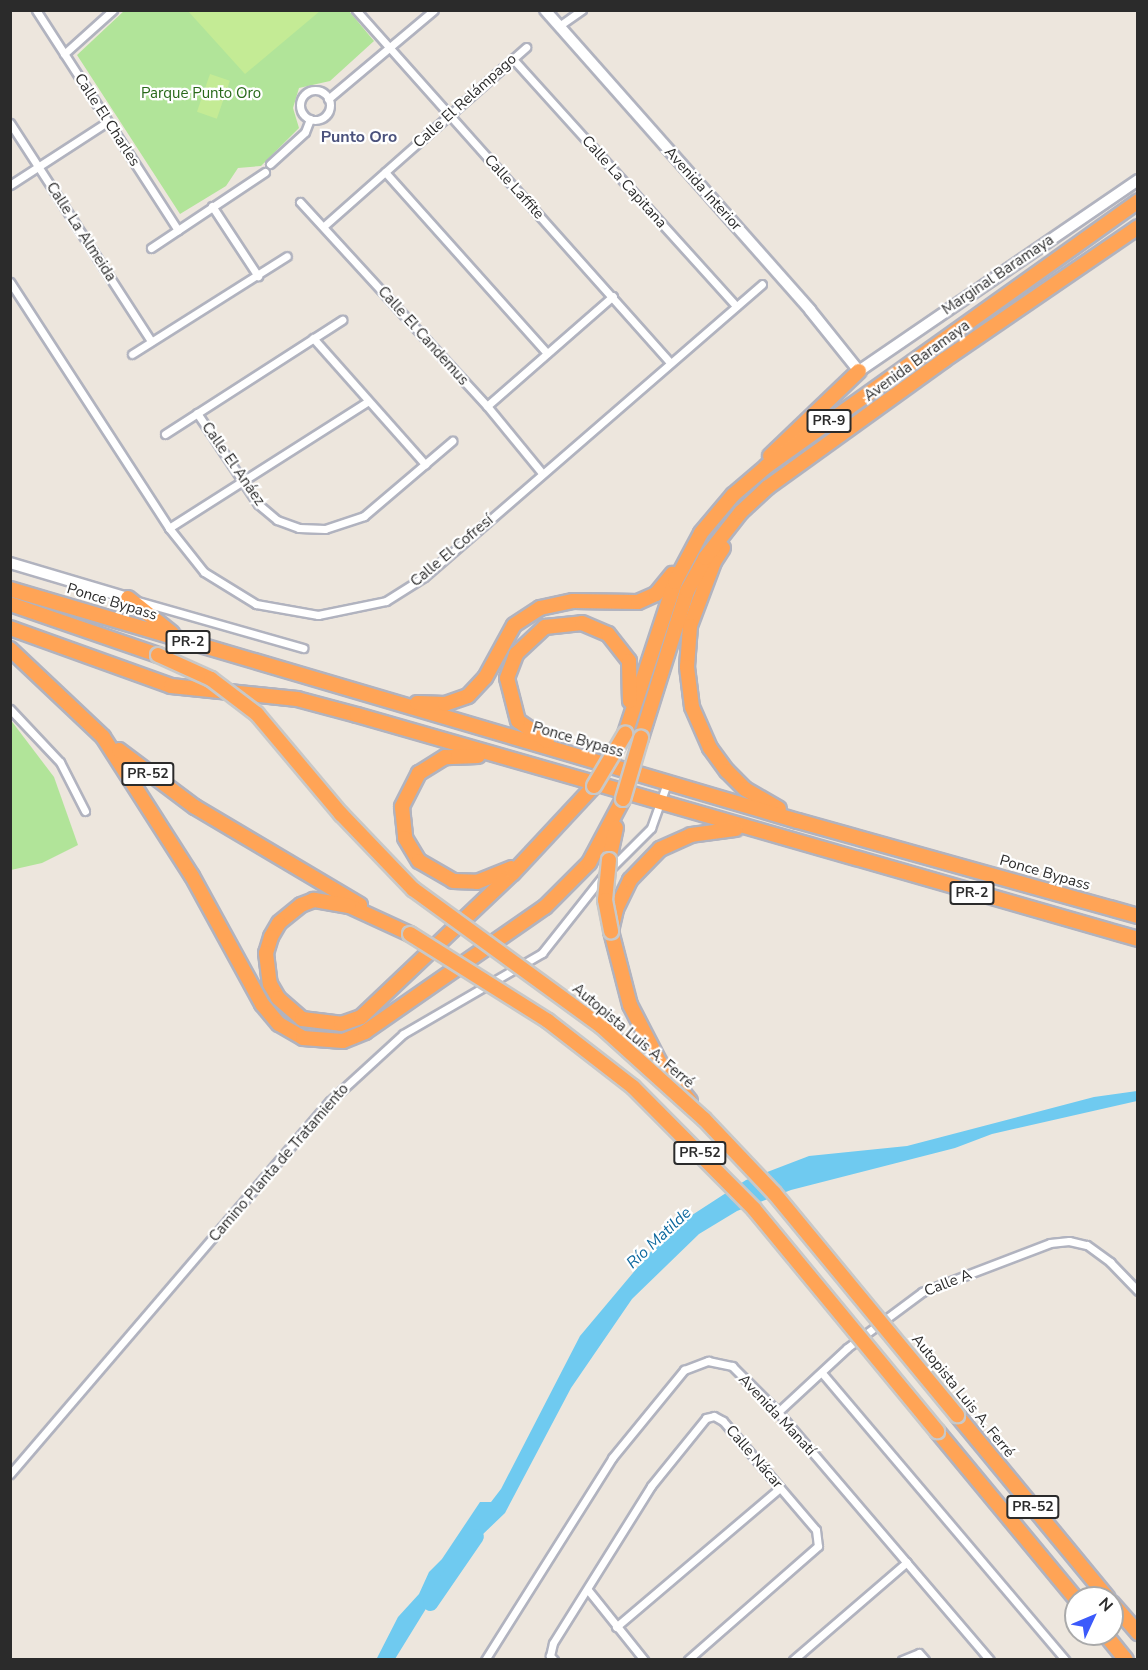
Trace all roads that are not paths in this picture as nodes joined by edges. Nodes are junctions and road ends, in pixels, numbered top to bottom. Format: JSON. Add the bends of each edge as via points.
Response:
{"nodes":[{"id":1,"x":36,"y":10,"type":"edge"},
{"id":2,"x":113,"y":10,"type":"edge"},
{"id":3,"x":356,"y":10,"type":"edge"},
{"id":4,"x":434,"y":10,"type":"edge"},
{"id":5,"x":545,"y":10,"type":"edge"},
{"id":6,"x":582,"y":10,"type":"edge"},
{"id":7,"x":559,"y":26,"type":"junction"},
{"id":8,"x":526,"y":47,"type":"dead end"},
{"id":9,"x":390,"y":49,"type":"junction"},
{"id":10,"x":64,"y":54,"type":"junction"},
{"id":11,"x":513,"y":59,"type":"junction"},
{"id":12,"x":328,"y":99,"type":"junction"},
{"id":13,"x":449,"y":115,"type":"junction"},
{"id":14,"x":310,"y":119,"type":"junction"},
{"id":15,"x":108,"y":122,"type":"junction"},
{"id":16,"x":10,"y":123,"type":"edge"},
{"id":17,"x":270,"y":164,"type":"dead end"},
{"id":18,"x":39,"y":167,"type":"junction"},
{"id":19,"x":264,"y":172,"type":"dead end"},
{"id":20,"x":386,"y":172,"type":"junction"},
{"id":21,"x":1137,"y":180,"type":"edge"},
{"id":22,"x":10,"y":185,"type":"edge"},
{"id":23,"x":1127,"y":187,"type":"junction"},
{"id":24,"x":1137,"y":201,"type":"edge"},
{"id":25,"x":300,"y":202,"type":"dead end"},
{"id":26,"x":212,"y":207,"type":"junction"},
{"id":27,"x":324,"y":226,"type":"junction"},
{"id":28,"x":1137,"y":227,"type":"edge"},
{"id":29,"x":178,"y":230,"type":"junction"},
{"id":30,"x":151,"y":248,"type":"dead end"},
{"id":31,"x":287,"y":256,"type":"dead end"},
{"id":32,"x":258,"y":276,"type":"junction"},
{"id":33,"x":10,"y":282,"type":"edge"},
{"id":34,"x":762,"y":284,"type":"dead end"},
{"id":35,"x":613,"y":296,"type":"junction"},
{"id":36,"x":736,"y":306,"type":"junction"},
{"id":37,"x":342,"y":320,"type":"dead end"},
{"id":38,"x":313,"y":338,"type":"junction"},
{"id":39,"x":151,"y":341,"type":"junction"},
{"id":40,"x":547,"y":353,"type":"junction"},
{"id":41,"x":132,"y":354,"type":"dead end"},
{"id":42,"x":670,"y":363,"type":"junction"},
{"id":43,"x":859,"y":371,"type":"junction"},
{"id":44,"x":368,"y":401,"type":"junction"},
{"id":45,"x":487,"y":406,"type":"junction"},
{"id":46,"x":197,"y":413,"type":"junction"},
{"id":47,"x":165,"y":434,"type":"dead end"},
{"id":48,"x":452,"y":441,"type":"dead end"},
{"id":49,"x":424,"y":464,"type":"junction"},
{"id":50,"x":542,"y":473,"type":"junction"},
{"id":51,"x":242,"y":482,"type":"junction"},
{"id":52,"x":747,"y":482,"type":"junction"},
{"id":53,"x":730,"y":524,"type":"junction"},
{"id":54,"x":168,"y":528,"type":"junction"},
{"id":55,"x":701,"y":533,"type":"junction"},
{"id":56,"x":10,"y":563,"type":"edge"},
{"id":57,"x":10,"y":589,"type":"edge"},
{"id":58,"x":128,"y":598,"type":"junction"},
{"id":59,"x":10,"y":604,"type":"edge"},
{"id":60,"x":10,"y":628,"type":"edge"},
{"id":61,"x":186,"y":642,"type":"junction"},
{"id":62,"x":303,"y":648,"type":"dead end"},
{"id":63,"x":10,"y":649,"type":"edge"},
{"id":64,"x":416,"y":706,"type":"junction"},
{"id":65,"x":10,"y":709,"type":"edge"},
{"id":66,"x":626,"y":730,"type":"junction"},
{"id":67,"x":104,"y":737,"type":"junction"},
{"id":68,"x":578,"y":757,"type":"junction"},
{"id":69,"x":505,"y":758,"type":"junction"},
{"id":70,"x":667,"y":783,"type":"junction"},
{"id":71,"x":623,"y":799,"type":"junction"},
{"id":72,"x":660,"y":804,"type":"junction"},
{"id":73,"x":85,"y":811,"type":"dead end"},
{"id":74,"x":798,"y":821,"type":"junction"},
{"id":75,"x":747,"y":828,"type":"junction"},
{"id":76,"x":528,"y":857,"type":"junction"},
{"id":77,"x":1137,"y":916,"type":"edge"},
{"id":78,"x":611,"y":931,"type":"junction"},
{"id":79,"x":410,"y":934,"type":"junction"},
{"id":80,"x":1137,"y":939,"type":"edge"},
{"id":81,"x":704,"y":1119,"type":"junction"},
{"id":82,"x":1137,"y":1291,"type":"edge"},
{"id":83,"x":822,"y":1373,"type":"junction"},
{"id":84,"x":778,"y":1412,"type":"junction"},
{"id":85,"x":10,"y":1474,"type":"edge"},
{"id":86,"x":780,"y":1488,"type":"junction"},
{"id":87,"x":907,"y":1562,"type":"junction"},
{"id":88,"x":1065,"y":1586,"type":"edge"},
{"id":89,"x":1098,"y":1586,"type":"edge"},
{"id":90,"x":588,"y":1590,"type":"junction"},
{"id":91,"x":1124,"y":1617,"type":"edge"},
{"id":92,"x":616,"y":1627,"type":"junction"},
{"id":93,"x":1137,"y":1633,"type":"edge"},
{"id":94,"x":1115,"y":1646,"type":"edge"},
{"id":95,"x":485,"y":1659,"type":"edge"},
{"id":96,"x":554,"y":1659,"type":"edge"},
{"id":97,"x":644,"y":1659,"type":"edge"},
{"id":98,"x":688,"y":1659,"type":"edge"},
{"id":99,"x":794,"y":1659,"type":"edge"},
{"id":100,"x":903,"y":1659,"type":"edge"},
{"id":101,"x":925,"y":1659,"type":"edge"},
{"id":102,"x":990,"y":1659,"type":"edge"},
{"id":103,"x":1065,"y":1659,"type":"edge"},
{"id":104,"x":1126,"y":1659,"type":"edge"}],
"edges":[{"from":1,"to":10,"type":"street","name":"Calle El Charles"},
{"from":2,"to":10,"type":"street"},
{"from":3,"to":9,"type":"street","name":"Calle Laffite"},
{"from":4,"to":9,"type":"street"},
{"from":5,"to":7,"type":"street","name":"Avenida Interior"},
{"from":6,"to":7,"type":"street"},
{"from":7,"to":43,"type":"street","name":"Avenida Interior","via":[[810,310]]},
{"from":8,"to":11,"type":"street","name":"Calle El Relámpago"},
{"from":9,"to":12,"type":"street"},
{"from":9,"to":13,"type":"street","name":"Calle Laffite"},
{"from":10,"to":15,"type":"street","name":"Calle El Charles"},
{"from":11,"to":13,"type":"street","name":"Calle El Relámpago"},
{"from":11,"to":36,"type":"street","name":"Calle La Capitana"},
{"from":12,"to":14,"type":"street","via":[[327,114],[318,120]]},
{"from":12,"to":14,"type":"street","via":[[317,91],[302,97],[300,108]]},
{"from":13,"to":20,"type":"street","name":"Calle El Relámpago"},
{"from":13,"to":35,"type":"street","name":"Calle Laffite"},
{"from":14,"to":17,"type":"street","via":[[305,132]]},
{"from":15,"to":18,"type":"street"},
{"from":15,"to":29,"type":"street","name":"Calle El Charles"},
{"from":16,"to":18,"type":"street","name":"Calle La Almeida"},
{"from":18,"to":22,"type":"street"},
{"from":18,"to":39,"type":"street","name":"Calle La Almeida"},
{"from":19,"to":26,"type":"street"},
{"from":20,"to":27,"type":"street","name":"Calle El Relámpago"},
{"from":20,"to":40,"type":"street"},
{"from":21,"to":23,"type":"street","name":"Marginal Baramaya"},
{"from":23,"to":24,"type":"street"},
{"from":23,"to":43,"type":"street","name":"Marginal Baramaya"},
{"from":24,"to":52,"type":"highway","name":"Avenida Baramaya","number":"PR-9"},
{"from":25,"to":27,"type":"street","name":"Calle El Candemus"},
{"from":26,"to":29,"type":"street"},
{"from":26,"to":32,"type":"street"},
{"from":27,"to":45,"type":"street","name":"Calle El Candemus"},
{"from":28,"to":53,"type":"highway","name":"Avenida Baramaya","number":"PR-9","via":[[782,477]]},
{"from":29,"to":30,"type":"street"},
{"from":31,"to":32,"type":"street"},
{"from":32,"to":39,"type":"street"},
{"from":33,"to":54,"type":"street","name":"Calle El Cofresí"},
{"from":34,"to":36,"type":"street","name":"Calle El Cofresí"},
{"from":35,"to":40,"type":"street"},
{"from":35,"to":42,"type":"street","name":"Calle Laffite"},
{"from":36,"to":42,"type":"street","name":"Calle El Cofresí"},
{"from":37,"to":38,"type":"street"},
{"from":38,"to":44,"type":"street"},
{"from":38,"to":46,"type":"street"},
{"from":39,"to":41,"type":"street"},
{"from":40,"to":45,"type":"street"},
{"from":42,"to":50,"type":"street","name":"Calle El Cofresí"},
{"from":43,"to":52,"type":"highway","via":[[829,396]]},
{"from":44,"to":49,"type":"street"},
{"from":44,"to":51,"type":"street"},
{"from":45,"to":50,"type":"street","name":"Calle El Candemus"},
{"from":46,"to":47,"type":"street"},
{"from":46,"to":51,"type":"street","name":"Calle El Anáez"},
{"from":48,"to":49,"type":"street","name":"Calle El Anáez"},
{"from":49,"to":51,"type":"street","name":"Calle El Anáez","via":[[364,516],[325,529],[299,528],[277,520],[258,504]]},
{"from":50,"to":54,"type":"street","name":"Calle El Cofresí","via":[[424,577],[386,601],[318,615],[256,604],[204,572]]},
{"from":51,"to":54,"type":"street"},
{"from":52,"to":55,"type":"highway","name":"Avenida Baramaya","number":"PR-9"},
{"from":53,"to":71,"type":"highway","name":"Avenida Baramaya","number":"PR-9","bridge":true,"via":[[687,591]]},
{"from":53,"to":74,"type":"highway","via":[[690,626],[687,667],[692,707],[710,748],[727,771],[745,789]]},
{"from":55,"to":64,"type":"highway","via":[[663,587],[649,598],[618,604],[573,601],[540,608],[514,625],[485,678],[468,696],[445,704]]},
{"from":55,"to":66,"type":"highway","name":"Avenida Baramaya","number":"PR-9","via":[[675,582]]},
{"from":56,"to":58,"type":"street"},
{"from":57,"to":61,"type":"highway","name":"Ponce Bypass","number":"PR-2"},
{"from":58,"to":61,"type":"highway"},
{"from":58,"to":62,"type":"street"},
{"from":59,"to":81,"type":"highway","name":"Autopista Luis A. Ferré","number":"PR-52","bridge":true,"via":[[158,655],[211,679],[258,714],[341,814],[413,889],[601,1026]]},
{"from":60,"to":69,"type":"highway","number":"PR-2","via":[[171,686],[297,699]]},
{"from":61,"to":64,"type":"highway","name":"Ponce Bypass","number":"PR-2","via":[[365,694],[391,695]]},
{"from":63,"to":67,"type":"highway"},
{"from":64,"to":68,"type":"highway","name":"Ponce Bypass","number":"PR-2"},
{"from":65,"to":73,"type":"street","via":[[60,762]]},
{"from":66,"to":68,"type":"highway","via":[[632,671],[616,642],[596,627],[582,623],[557,623],[533,635],[516,654],[507,678],[513,710],[525,729]]},
{"from":66,"to":76,"type":"highway","name":"Avenida Baramaya","number":"PR-9","bridge":true,"via":[[601,777],[578,807]]},
{"from":67,"to":71,"type":"highway","via":[[192,876],[271,1017],[303,1038],[329,1042],[355,1037],[379,1023],[545,907],[570,885],[605,839]]},
{"from":67,"to":79,"type":"highway","number":"PR-52","via":[[195,807]]},
{"from":68,"to":70,"type":"highway","name":"Ponce Bypass","number":"PR-2"},
{"from":69,"to":72,"type":"highway","number":"PR-2"},
{"from":69,"to":76,"type":"highway","via":[[454,755],[427,766],[405,795],[403,829],[419,861],[459,882],[490,879]]},
{"from":70,"to":72,"type":"street","name":"Camino Planta de Tratamiento"},
{"from":70,"to":74,"type":"highway","name":"Ponce Bypass","number":"PR-2"},
{"from":71,"to":78,"type":"highway","bridge":true,"via":[[606,875],[605,900]]},
{"from":72,"to":75,"type":"highway","number":"PR-2"},
{"from":72,"to":85,"type":"street","name":"Camino Planta de Tratamiento","via":[[651,828],[603,876],[542,953],[403,1034],[330,1101]]},
{"from":74,"to":77,"type":"highway","name":"Ponce Bypass","number":"PR-2"},
{"from":75,"to":78,"type":"highway","via":[[675,840],[650,858],[630,880]]},
{"from":75,"to":80,"type":"highway","number":"PR-2"},
{"from":76,"to":79,"type":"highway","via":[[369,1011],[353,1021],[328,1024],[302,1019],[278,998],[270,984],[266,952],[271,937],[279,923],[314,900],[349,906]]},
{"from":78,"to":81,"type":"highway","bridge":true,"via":[[619,974],[646,1040]]},
{"from":79,"to":88,"type":"highway","number":"PR-52","bridge":true,"via":[[548,1021],[633,1087],[754,1209]]},
{"from":81,"to":89,"type":"highway","name":"Autopista Luis A. Ferré","number":"PR-52","bridge":true,"via":[[774,1192]]},
{"from":82,"to":83,"type":"street","name":"Calle A","via":[[1110,1262],[1087,1245],[1069,1241],[1050,1244],[922,1292],[847,1348]]},
{"from":83,"to":84,"type":"street","name":"Calle A"},
{"from":83,"to":103,"type":"street"},
{"from":84,"to":87,"type":"street","name":"Avenida Manatí"},
{"from":84,"to":95,"type":"street","name":"Avenida Manatí","via":[[732,1366],[708,1361],[684,1370],[612,1458]]},
{"from":86,"to":90,"type":"street","name":"Calle Nácar","via":[[723,1422],[714,1416],[706,1418],[651,1486]]},
{"from":86,"to":92,"type":"street"},
{"from":86,"to":98,"type":"street","name":"Calle Nácar","via":[[816,1530],[818,1545]]},
{"from":87,"to":99,"type":"street"},
{"from":87,"to":102,"type":"street","name":"Avenida Manatí"},
{"from":90,"to":92,"type":"street"},
{"from":90,"to":96,"type":"street","name":"Calle Nácar","via":[[553,1643],[550,1656]]},
{"from":91,"to":93,"type":"highway"},
{"from":92,"to":97,"type":"street"},
{"from":94,"to":104,"type":"highway"},
{"from":100,"to":101,"type":"street","via":[[919,1653]]}]}
